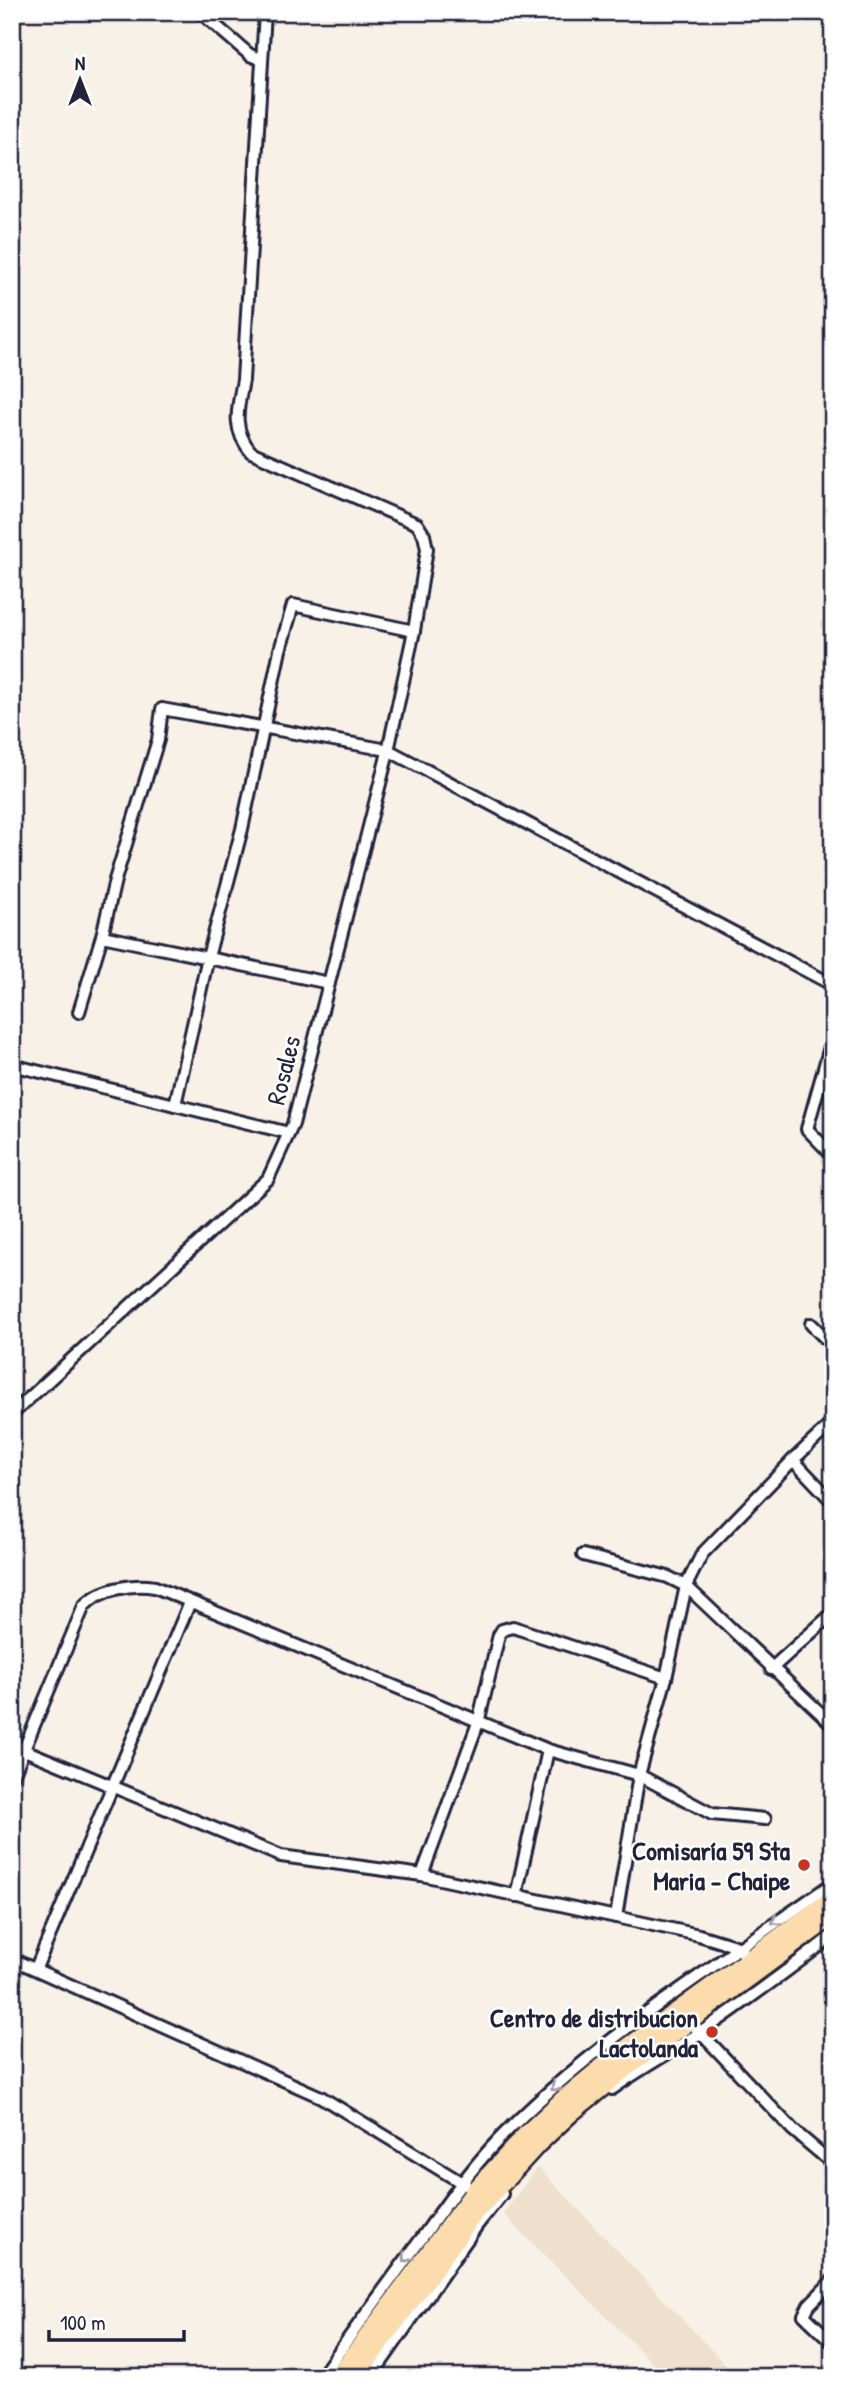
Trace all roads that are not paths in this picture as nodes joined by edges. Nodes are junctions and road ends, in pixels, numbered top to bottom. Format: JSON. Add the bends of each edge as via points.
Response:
{"nodes":[{"id":1,"x":200,"y":12,"type":"edge"},
{"id":2,"x":265,"y":12,"type":"edge"},
{"id":3,"x":260,"y":59,"type":"junction"},
{"id":4,"x":414,"y":631,"type":"junction"},
{"id":5,"x":264,"y":728,"type":"junction"},
{"id":6,"x":388,"y":750,"type":"junction"},
{"id":7,"x":102,"y":936,"type":"junction"},
{"id":8,"x":208,"y":957,"type":"junction"},
{"id":9,"x":329,"y":983,"type":"junction"},
{"id":10,"x":833,"y":985,"type":"edge"},
{"id":11,"x":79,"y":1012,"type":"dead end"},
{"id":12,"x":833,"y":1035,"type":"edge"},
{"id":13,"x":12,"y":1065,"type":"edge"},
{"id":14,"x":175,"y":1105,"type":"junction"},
{"id":15,"x":289,"y":1133,"type":"junction"},
{"id":16,"x":833,"y":1156,"type":"edge"},
{"id":17,"x":811,"y":1324,"type":"dead end"},
{"id":18,"x":833,"y":1346,"type":"edge"},
{"id":19,"x":12,"y":1414,"type":"edge"},
{"id":20,"x":833,"y":1422,"type":"edge"},
{"id":21,"x":793,"y":1460,"type":"junction"},
{"id":22,"x":833,"y":1502,"type":"edge"},
{"id":23,"x":583,"y":1555,"type":"dead end"},
{"id":24,"x":687,"y":1586,"type":"junction"},
{"id":25,"x":190,"y":1602,"type":"junction"},
{"id":26,"x":833,"y":1613,"type":"edge"},
{"id":27,"x":771,"y":1668,"type":"junction"},
{"id":28,"x":666,"y":1678,"type":"junction"},
{"id":29,"x":478,"y":1723,"type":"junction"},
{"id":30,"x":833,"y":1725,"type":"edge"},
{"id":31,"x":12,"y":1745,"type":"edge"},
{"id":32,"x":548,"y":1750,"type":"junction"},
{"id":33,"x":25,"y":1751,"type":"junction"},
{"id":34,"x":639,"y":1775,"type":"junction"},
{"id":35,"x":12,"y":1778,"type":"edge"},
{"id":36,"x":112,"y":1787,"type":"junction"},
{"id":37,"x":765,"y":1819,"type":"dead end"},
{"id":38,"x":422,"y":1875,"type":"junction"},
{"id":39,"x":833,"y":1883,"type":"edge"},
{"id":40,"x":516,"y":1896,"type":"junction"},
{"id":41,"x":833,"y":1899,"type":"edge"},
{"id":42,"x":833,"y":1915,"type":"edge"},
{"id":43,"x":616,"y":1917,"type":"junction"},
{"id":44,"x":833,"y":1935,"type":"edge"},
{"id":45,"x":768,"y":1946,"type":"junction"},
{"id":46,"x":743,"y":1953,"type":"junction"},
{"id":47,"x":12,"y":1959,"type":"edge"},
{"id":48,"x":36,"y":1968,"type":"junction"},
{"id":49,"x":693,"y":2025,"type":"junction"},
{"id":50,"x":632,"y":2045,"type":"junction"},
{"id":51,"x":833,"y":2164,"type":"edge"},
{"id":52,"x":468,"y":2186,"type":"junction"},
{"id":53,"x":833,"y":2280,"type":"edge"},
{"id":54,"x":833,"y":2343,"type":"edge"},
{"id":55,"x":321,"y":2377,"type":"edge"},
{"id":56,"x":338,"y":2377,"type":"edge"},
{"id":57,"x":355,"y":2377,"type":"edge"},
{"id":58,"x":371,"y":2377,"type":"edge"}],
"edges":[{"from":1,"to":3,"type":"street"},
{"from":2,"to":3,"type":"street","name":"Rosales"},
{"from":3,"to":4,"type":"street","name":"Rosales","via":[[243,380],[236,417],[241,440],[251,452],[416,524],[427,549]]},
{"from":4,"to":5,"type":"street","via":[[293,605]]},
{"from":4,"to":6,"type":"street","name":"Rosales"},
{"from":5,"to":6,"type":"street"},
{"from":5,"to":7,"type":"street","via":[[162,709],[158,740]]},
{"from":5,"to":8,"type":"street"},
{"from":6,"to":9,"type":"street","name":"Rosales"},
{"from":6,"to":10,"type":"street"},
{"from":7,"to":8,"type":"street"},
{"from":7,"to":11,"type":"street"},
{"from":8,"to":9,"type":"street"},
{"from":8,"to":14,"type":"street"},
{"from":9,"to":15,"type":"street","name":"Rosales"},
{"from":12,"to":16,"type":"street","via":[[807,1129]]},
{"from":13,"to":14,"type":"street"},
{"from":14,"to":15,"type":"street"},
{"from":15,"to":19,"type":"street","name":"Rosales","via":[[268,1179]]},
{"from":17,"to":18,"type":"street"},
{"from":20,"to":21,"type":"street"},
{"from":21,"to":22,"type":"street"},
{"from":21,"to":24,"type":"street","via":[[702,1554]]},
{"from":23,"to":24,"type":"street"},
{"from":24,"to":27,"type":"street"},
{"from":24,"to":28,"type":"street"},
{"from":25,"to":29,"type":"street"},
{"from":25,"to":33,"type":"street","via":[[146,1585],[92,1598],[84,1606]]},
{"from":25,"to":36,"type":"street"},
{"from":26,"to":27,"type":"street"},
{"from":27,"to":30,"type":"street"},
{"from":28,"to":29,"type":"street","via":[[507,1627],[499,1635]]},
{"from":28,"to":34,"type":"street"},
{"from":29,"to":32,"type":"street"},
{"from":29,"to":38,"type":"street"},
{"from":31,"to":33,"type":"street"},
{"from":32,"to":34,"type":"street"},
{"from":32,"to":40,"type":"street"},
{"from":33,"to":35,"type":"street"},
{"from":33,"to":36,"type":"street"},
{"from":34,"to":37,"type":"street","via":[[712,1814]]},
{"from":34,"to":43,"type":"street"},
{"from":36,"to":38,"type":"street","via":[[281,1856]]},
{"from":36,"to":48,"type":"street"},
{"from":38,"to":40,"type":"street"},
{"from":39,"to":46,"type":"street","one_way":true},
{"from":40,"to":43,"type":"street"},
{"from":41,"to":45,"type":"highway"},
{"from":42,"to":49,"type":"highway"},
{"from":43,"to":46,"type":"street","via":[[699,1935]]},
{"from":44,"to":49,"type":"street","via":[[790,1970]]},
{"from":45,"to":46,"type":"highway"},
{"from":45,"to":49,"type":"street","via":[[757,1963],[689,2013]]},
{"from":46,"to":50,"type":"highway"},
{"from":46,"to":52,"type":"street","one_way":true,"via":[[605,2046],[537,2102],[509,2128]]},
{"from":47,"to":48,"type":"street"},
{"from":48,"to":52,"type":"street","via":[[321,2097]]},
{"from":49,"to":50,"type":"street"},
{"from":49,"to":51,"type":"street","via":[[793,2130]]},
{"from":49,"to":57,"type":"highway","via":[[599,2088],[514,2167],[474,2214]]},
{"from":49,"to":58,"type":"street","via":[[577,2116],[529,2164],[478,2224]]},
{"from":50,"to":52,"type":"highway"},
{"from":52,"to":55,"type":"street","one_way":true},
{"from":52,"to":56,"type":"highway"},
{"from":53,"to":54,"type":"street","via":[[804,2315]]}]}
